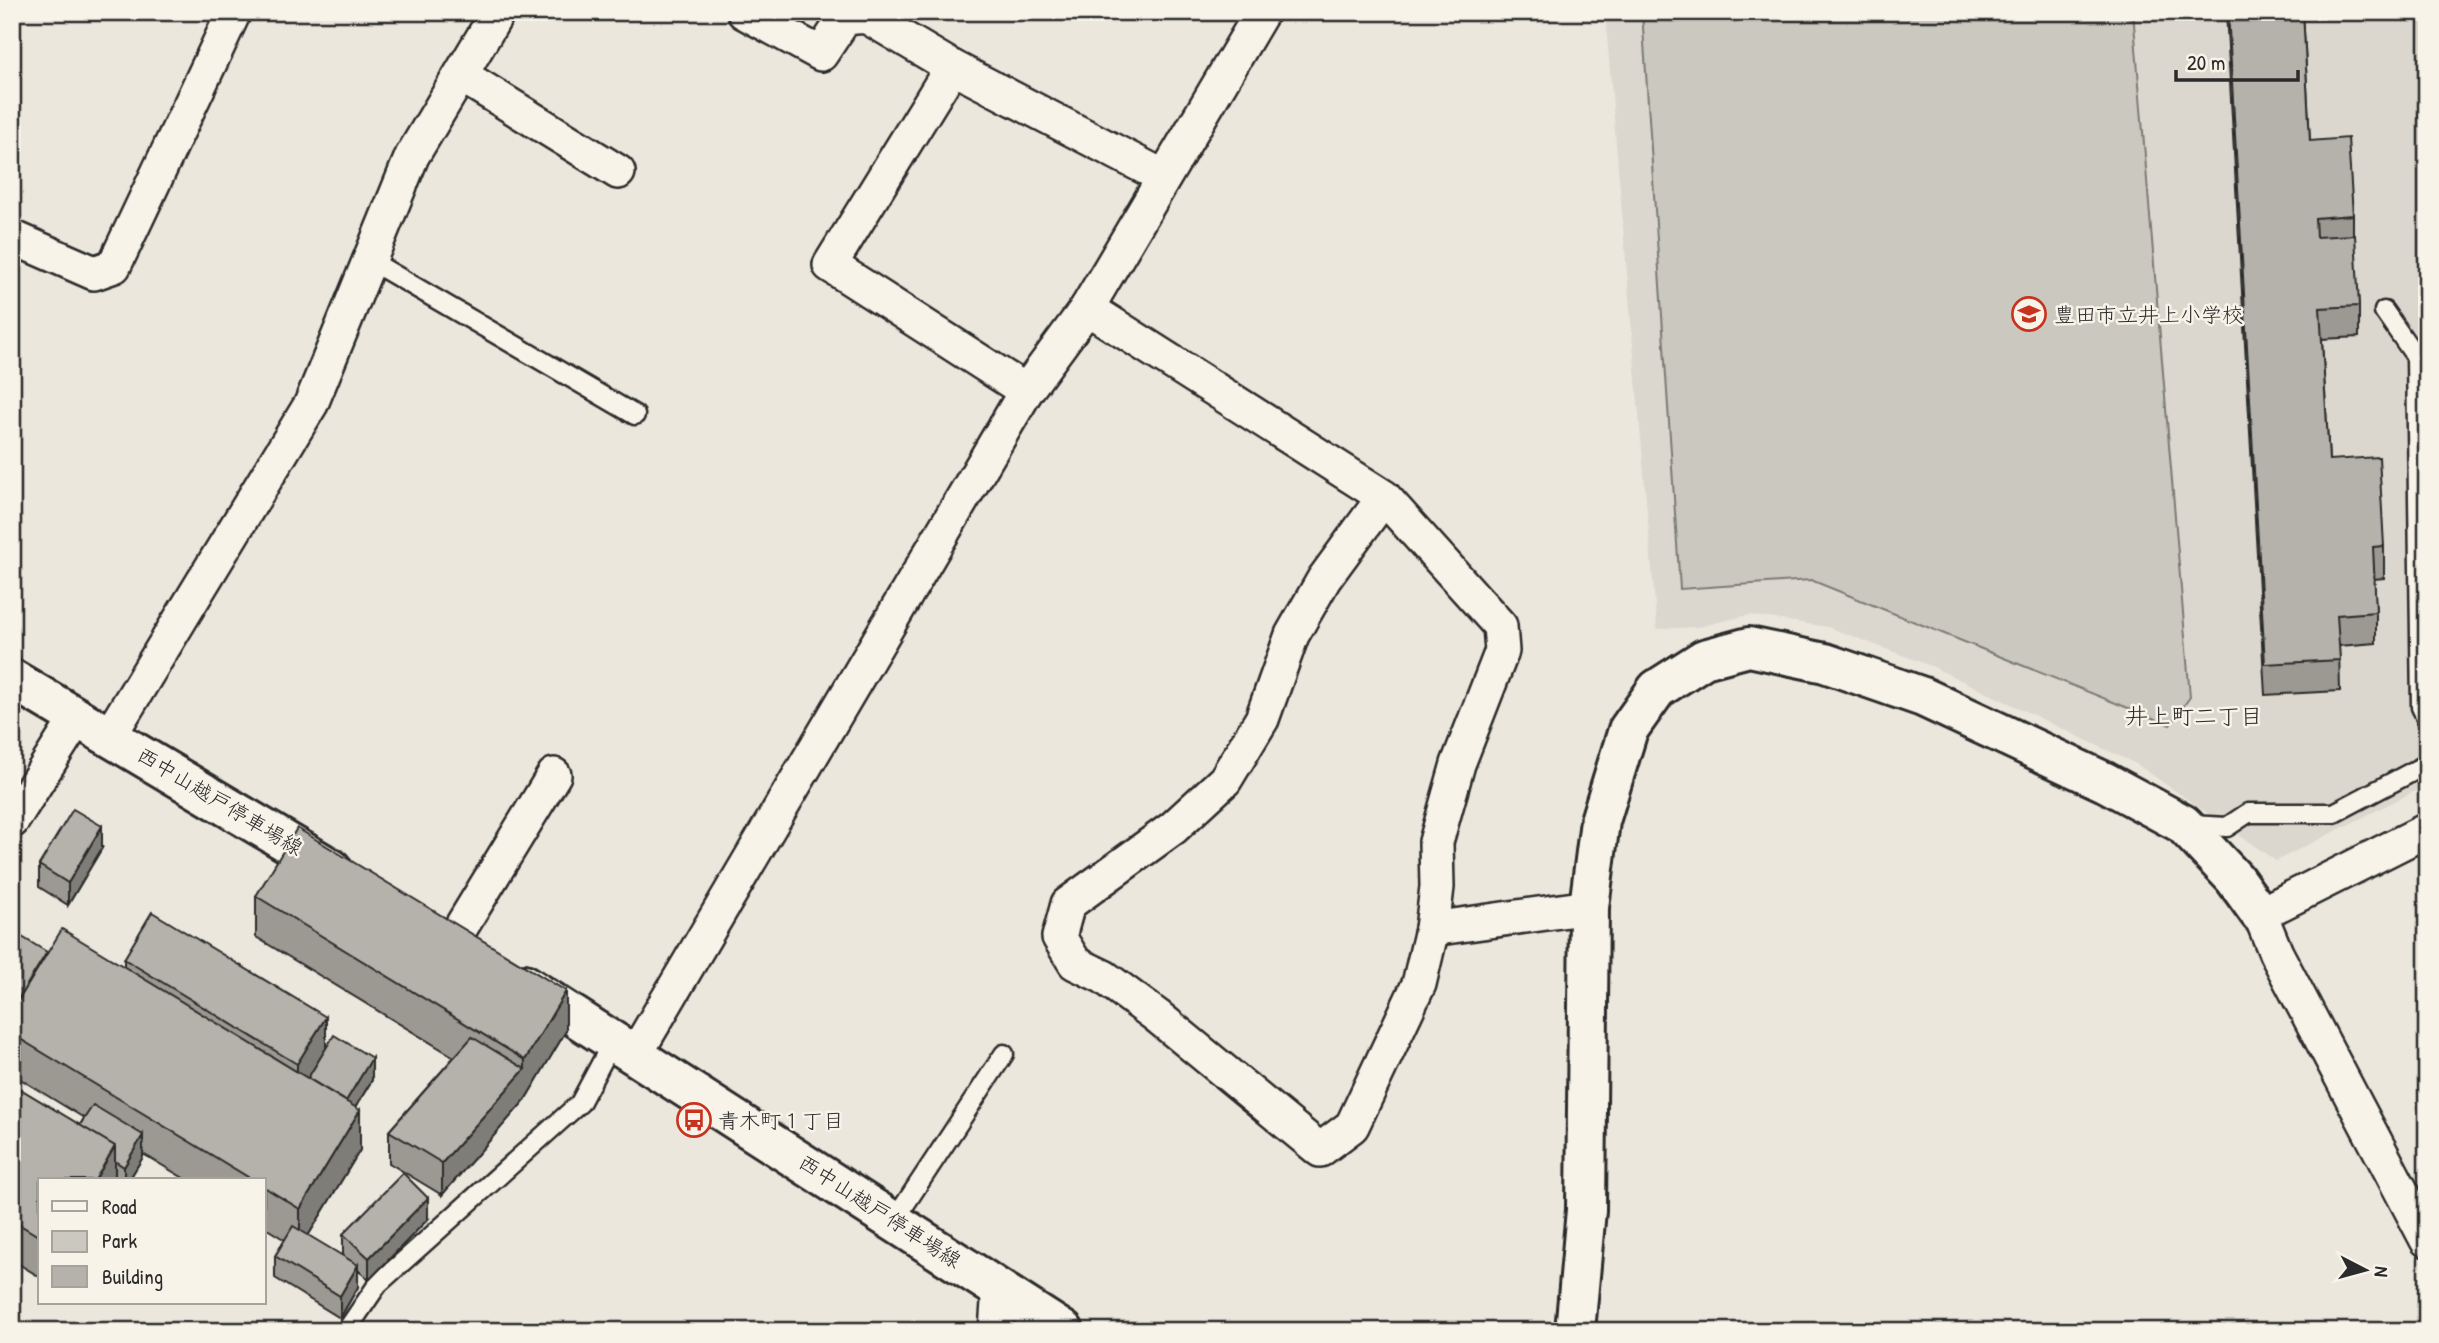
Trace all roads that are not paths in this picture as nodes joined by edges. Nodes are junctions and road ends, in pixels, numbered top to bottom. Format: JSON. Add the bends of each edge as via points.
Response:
{"nodes":[{"id":1,"x":234,"y":12,"type":"edge"},
{"id":2,"x":498,"y":12,"type":"edge"},
{"id":3,"x":744,"y":12,"type":"edge"},
{"id":4,"x":1262,"y":12,"type":"edge"},
{"id":5,"x":952,"y":66,"type":"junction"},
{"id":6,"x":461,"y":75,"type":"junction"},
{"id":7,"x":618,"y":172,"type":"dead end"},
{"id":8,"x":1164,"y":177,"type":"junction"},
{"id":9,"x":12,"y":237,"type":"edge"},
{"id":10,"x":369,"y":260,"type":"junction"},
{"id":11,"x":1087,"y":308,"type":"junction"},
{"id":12,"x":2384,"y":311,"type":"dead end"},
{"id":13,"x":1026,"y":391,"type":"junction"},
{"id":14,"x":635,"y":415,"type":"dead end"},
{"id":15,"x":1384,"y":498,"type":"junction"},
{"id":16,"x":12,"y":679,"type":"edge"},
{"id":17,"x":2427,"y":719,"type":"edge"},
{"id":18,"x":94,"y":726,"type":"junction"},
{"id":19,"x":2427,"y":764,"type":"edge"},
{"id":20,"x":554,"y":775,"type":"dead end"},
{"id":21,"x":12,"y":821,"type":"edge"},
{"id":22,"x":2183,"y":824,"type":"junction"},
{"id":23,"x":2427,"y":830,"type":"edge"},
{"id":24,"x":358,"y":885,"type":"edge"},
{"id":25,"x":1589,"y":907,"type":"junction"},
{"id":26,"x":2260,"y":914,"type":"junction"},
{"id":27,"x":417,"y":920,"type":"edge"},
{"id":28,"x":1432,"y":929,"type":"junction"},
{"id":29,"x":477,"y":956,"type":"junction"},
{"id":30,"x":624,"y":1049,"type":"junction"},
{"id":31,"x":1004,"y":1054,"type":"dead end"},
{"id":32,"x":894,"y":1221,"type":"junction"},
{"id":33,"x":2427,"y":1240,"type":"edge"},
{"id":34,"x":999,"y":1288,"type":"junction"},
{"id":35,"x":346,"y":1331,"type":"edge"},
{"id":36,"x":996,"y":1331,"type":"edge"},
{"id":37,"x":1065,"y":1331,"type":"edge"},
{"id":38,"x":1575,"y":1331,"type":"edge"}],
"edges":[{"from":1,"to":9,"type":"street","via":[[114,266],[94,273]]},
{"from":2,"to":6,"type":"street"},
{"from":3,"to":5,"type":"street","via":[[821,54],[845,18],[866,16]]},
{"from":4,"to":8,"type":"street"},
{"from":5,"to":8,"type":"street"},
{"from":5,"to":13,"type":"street","via":[[831,265]]},
{"from":6,"to":7,"type":"street"},
{"from":6,"to":10,"type":"street","via":[[412,156]]},
{"from":8,"to":11,"type":"street"},
{"from":10,"to":14,"type":"lane"},
{"from":10,"to":18,"type":"street","via":[[311,404]]},
{"from":11,"to":13,"type":"street"},
{"from":11,"to":15,"type":"street"},
{"from":12,"to":17,"type":"lane","via":[[2416,357],[2421,707]]},
{"from":13,"to":30,"type":"street"},
{"from":15,"to":28,"type":"street","via":[[1500,626],[1503,651],[1458,764],[1436,842]]},
{"from":15,"to":28,"type":"street","via":[[1324,579],[1292,635],[1262,719],[1225,780],[1173,828],[1068,904],[1059,937],[1075,962],[1157,1016],[1320,1150],[1352,1126],[1419,984]]},
{"from":16,"to":18,"type":"street","name":"西中山越戸停車場線"},
{"from":18,"to":21,"type":"street"},
{"from":18,"to":24,"type":"street","name":"西中山越戸停車場線"},
{"from":19,"to":22,"type":"lane","via":[[2334,813],[2248,813],[2227,827]]},
{"from":20,"to":29,"type":"street"},
{"from":22,"to":25,"type":"street","via":[[2105,782],[1923,697],[1825,663],[1749,647],[1704,659],[1657,689],[1628,730],[1600,821]]},
{"from":22,"to":26,"type":"street","via":[[2234,878]]},
{"from":23,"to":26,"type":"street"},
{"from":25,"to":28,"type":"street"},
{"from":25,"to":38,"type":"street","via":[[1586,1210]]},
{"from":26,"to":33,"type":"street","via":[[2276,953]]},
{"from":27,"to":29,"type":"street","name":"西中山越戸停車場線"},
{"from":29,"to":30,"type":"street","name":"西中山越戸停車場線"},
{"from":30,"to":32,"type":"street","name":"西中山越戸停車場線"},
{"from":30,"to":35,"type":"lane","via":[[580,1103],[378,1284]]},
{"from":31,"to":32,"type":"lane"},
{"from":32,"to":34,"type":"street","name":"西中山越戸停車場線"},
{"from":34,"to":36,"type":"street"},
{"from":34,"to":37,"type":"street","name":"西中山越戸停車場線"}]}
